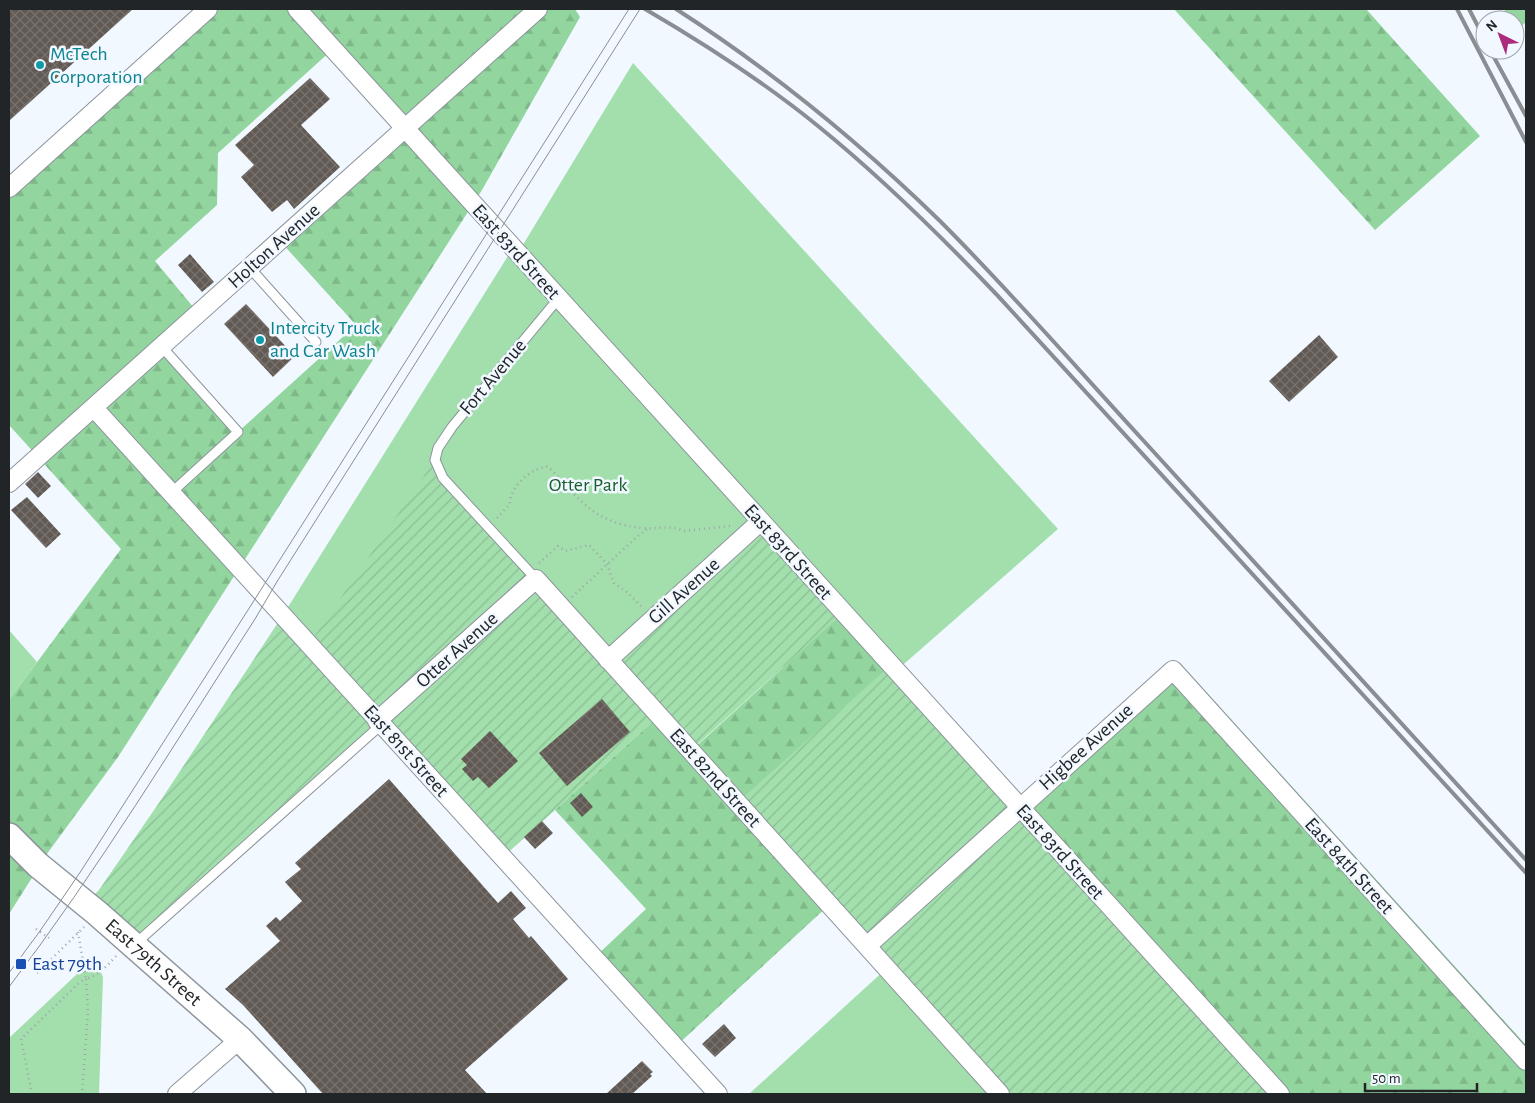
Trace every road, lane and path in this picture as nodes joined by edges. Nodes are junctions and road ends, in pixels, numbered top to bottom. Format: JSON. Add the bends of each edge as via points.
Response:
{"nodes":[{"id":1,"x":208,"y":9,"type":"edge"},
{"id":2,"x":297,"y":9,"type":"edge"},
{"id":3,"x":538,"y":9,"type":"edge"},
{"id":4,"x":404,"y":129,"type":"junction"},
{"id":5,"x":9,"y":188,"type":"edge"},
{"id":6,"x":250,"y":268,"type":"junction"},
{"id":7,"x":558,"y":299,"type":"junction"},
{"id":8,"x":316,"y":342,"type":"dead end"},
{"id":9,"x":162,"y":347,"type":"junction"},
{"id":10,"x":94,"y":408,"type":"junction"},
{"id":11,"x":434,"y":460,"type":"joint"},
{"id":12,"x":9,"y":483,"type":"edge"},
{"id":13,"x":171,"y":493,"type":"junction"},
{"id":14,"x":497,"y":518,"type":"dead end"},
{"id":15,"x":760,"y":522,"type":"junction"},
{"id":16,"x":734,"y":523,"type":"dead end"},
{"id":17,"x":648,"y":529,"type":"junction"},
{"id":18,"x":607,"y":564,"type":"junction"},
{"id":19,"x":537,"y":571,"type":"junction"},
{"id":20,"x":571,"y":598,"type":"dead end"},
{"id":21,"x":645,"y":611,"type":"dead end"},
{"id":22,"x":608,"y":660,"type":"junction"},
{"id":23,"x":1173,"y":670,"type":"joint"},
{"id":24,"x":379,"y":723,"type":"junction"},
{"id":25,"x":1020,"y":807,"type":"junction"},
{"id":26,"x":9,"y":836,"type":"edge"},
{"id":27,"x":84,"y":927,"type":"dead end"},
{"id":28,"x":36,"y":929,"type":"dead end"},
{"id":29,"x":78,"y":932,"type":"junction"},
{"id":30,"x":50,"y":938,"type":"dead end"},
{"id":31,"x":867,"y":946,"type":"junction"},
{"id":32,"x":125,"y":950,"type":"junction"},
{"id":33,"x":33,"y":970,"type":"dead end"},
{"id":34,"x":86,"y":979,"type":"junction"},
{"id":35,"x":240,"y":1039,"type":"junction"},
{"id":36,"x":1526,"y":1061,"type":"edge"},
{"id":37,"x":32,"y":1094,"type":"edge"},
{"id":38,"x":82,"y":1094,"type":"edge"},
{"id":39,"x":177,"y":1094,"type":"edge"},
{"id":40,"x":293,"y":1094,"type":"edge"},
{"id":41,"x":718,"y":1094,"type":"edge"},
{"id":42,"x":1000,"y":1094,"type":"edge"},
{"id":43,"x":1280,"y":1094,"type":"edge"}],
"edges":[{"from":1,"to":5,"type":"street"},
{"from":2,"to":4,"type":"street","name":"East 83rd Street"},
{"from":3,"to":4,"type":"street","name":"Holton Avenue"},
{"from":4,"to":6,"type":"street","name":"Holton Avenue"},
{"from":4,"to":7,"type":"street","name":"East 83rd Street"},
{"from":6,"to":8,"type":"lane"},
{"from":6,"to":9,"type":"street","name":"Holton Avenue"},
{"from":7,"to":11,"type":"lane","name":"Fort Avenue","via":[[452,427]]},
{"from":7,"to":15,"type":"street","name":"East 83rd Street"},
{"from":9,"to":10,"type":"street","name":"Holton Avenue"},
{"from":9,"to":13,"type":"lane","via":[[238,432]]},
{"from":10,"to":12,"type":"street","name":"Holton Avenue"},
{"from":10,"to":13,"type":"street","name":"East 81st Street"},
{"from":11,"to":19,"type":"lane","name":"East 82nd Street","via":[[443,478]]},
{"from":13,"to":24,"type":"street","name":"East 81st Street"},
{"from":14,"to":17,"type":"path","via":[[510,504],[521,481],[532,471],[546,466],[590,510],[619,525]]},
{"from":15,"to":22,"type":"street","name":"Gill Avenue"},
{"from":15,"to":25,"type":"street","name":"East 83rd Street"},
{"from":16,"to":17,"type":"path","via":[[729,527],[684,531],[666,526]]},
{"from":17,"to":18,"type":"path"},
{"from":18,"to":19,"type":"path","via":[[589,545],[565,551],[558,546]]},
{"from":18,"to":20,"type":"path"},
{"from":18,"to":21,"type":"path","via":[[614,583]]},
{"from":19,"to":22,"type":"street","name":"East 82nd Street"},
{"from":19,"to":24,"type":"street","name":"Otter Avenue"},
{"from":22,"to":31,"type":"street","name":"East 82nd Street"},
{"from":23,"to":25,"type":"street","name":"Higbee Avenue"},
{"from":23,"to":36,"type":"street","name":"East 84th Street"},
{"from":24,"to":32,"type":"lane"},
{"from":24,"to":41,"type":"street","name":"East 81st Street"},
{"from":25,"to":31,"type":"street","name":"Higbee Avenue"},
{"from":25,"to":43,"type":"street","name":"East 83rd Street"},
{"from":26,"to":32,"type":"main road","name":"East 79th Street","via":[[97,914]]},
{"from":27,"to":29,"type":"path"},
{"from":28,"to":30,"type":"path"},
{"from":29,"to":33,"type":"path","via":[[37,973]]},
{"from":29,"to":34,"type":"path"},
{"from":31,"to":42,"type":"street","name":"East 82nd Street"},
{"from":32,"to":34,"type":"path","via":[[103,971]]},
{"from":32,"to":35,"type":"main road","name":"East 79th Street"},
{"from":34,"to":37,"type":"path","via":[[20,1039]]},
{"from":34,"to":38,"type":"path","via":[[88,1011]]},
{"from":35,"to":39,"type":"street"},
{"from":35,"to":40,"type":"main road","name":"East 79th Street"}]}
